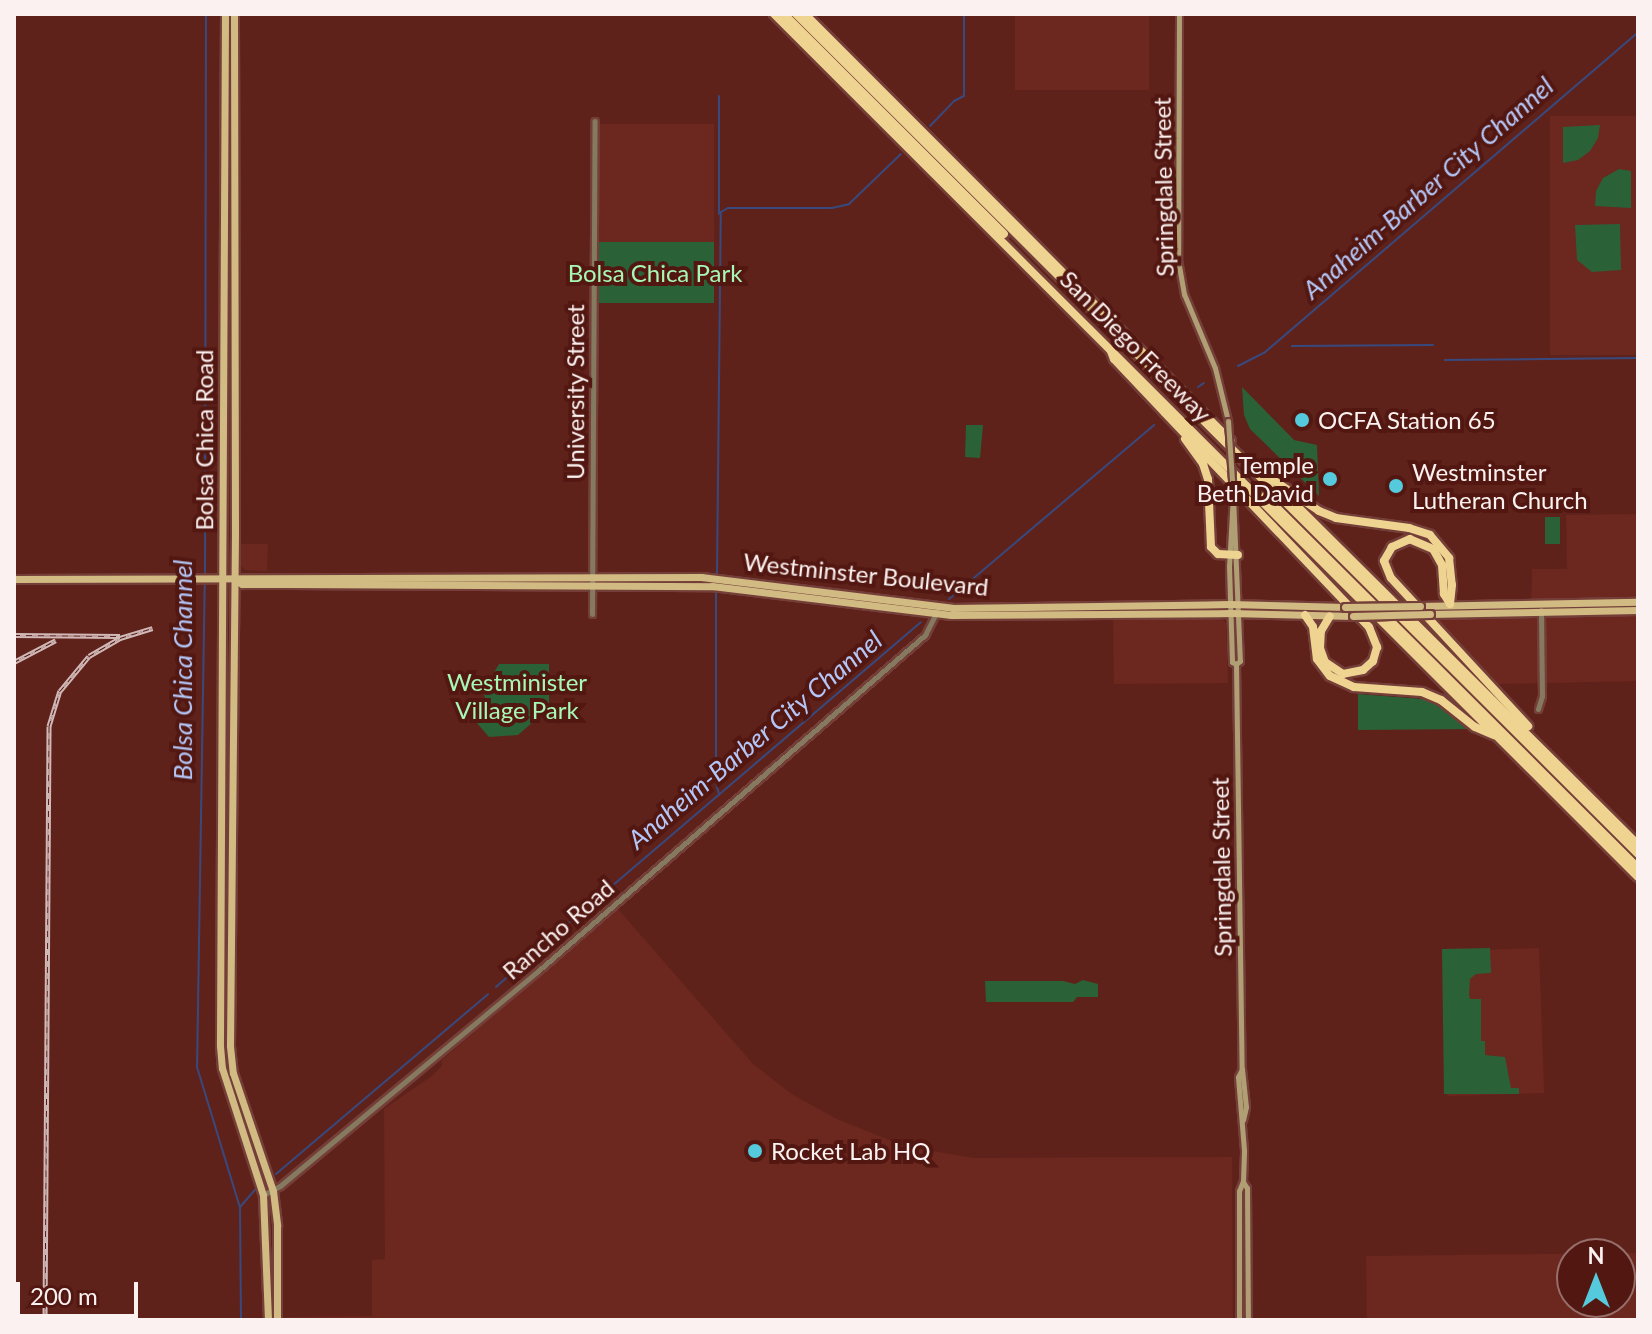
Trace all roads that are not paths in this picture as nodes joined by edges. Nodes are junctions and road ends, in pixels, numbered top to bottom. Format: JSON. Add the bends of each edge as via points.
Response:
{"nodes":[{"id":1,"x":225,"y":14,"type":"edge"},
{"id":2,"x":234,"y":14,"type":"edge"},
{"id":3,"x":774,"y":14,"type":"edge"},
{"id":4,"x":784,"y":14,"type":"edge"},
{"id":5,"x":796,"y":14,"type":"edge"},
{"id":6,"x":805,"y":14,"type":"edge"},
{"id":7,"x":1179,"y":14,"type":"edge"},
{"id":8,"x":595,"y":121,"type":"dead end"},
{"id":9,"x":224,"y":321,"type":"junction"},
{"id":10,"x":1108,"y":344,"type":"junction"},
{"id":11,"x":232,"y":361,"type":"junction"},
{"id":12,"x":223,"y":397,"type":"junction"},
{"id":13,"x":1165,"y":413,"type":"junction"},
{"id":14,"x":1260,"y":471,"type":"junction"},
{"id":15,"x":1234,"y":555,"type":"junction"},
{"id":16,"x":14,"y":579,"type":"edge"},
{"id":17,"x":224,"y":580,"type":"junction"},
{"id":18,"x":235,"y":580,"type":"junction"},
{"id":19,"x":592,"y":580,"type":"junction"},
{"id":20,"x":1638,"y":602,"type":"edge"},
{"id":21,"x":1450,"y":604,"type":"junction"},
{"id":22,"x":1541,"y":606,"type":"junction"},
{"id":23,"x":1234,"y":608,"type":"junction"},
{"id":24,"x":937,"y":610,"type":"junction"},
{"id":25,"x":1638,"y":610,"type":"edge"},
{"id":26,"x":592,"y":614,"type":"dead end"},
{"id":27,"x":1305,"y":615,"type":"junction"},
{"id":28,"x":1450,"y":615,"type":"junction"},
{"id":29,"x":1330,"y":616,"type":"junction"},
{"id":30,"x":1538,"y":709,"type":"dead end"},
{"id":31,"x":1498,"y":737,"type":"junction"},
{"id":32,"x":1576,"y":781,"type":"junction"},
{"id":33,"x":1638,"y":844,"type":"edge"},
{"id":34,"x":1638,"y":854,"type":"edge"},
{"id":35,"x":1638,"y":868,"type":"edge"},
{"id":36,"x":1638,"y":877,"type":"edge"},
{"id":37,"x":222,"y":893,"type":"junction"},
{"id":38,"x":232,"y":902,"type":"junction"},
{"id":39,"x":222,"y":920,"type":"junction"},
{"id":40,"x":1243,"y":1181,"type":"junction"},
{"id":41,"x":273,"y":1191,"type":"junction"},
{"id":42,"x":263,"y":1195,"type":"junction"},
{"id":43,"x":1239,"y":1201,"type":"junction"},
{"id":44,"x":1246,"y":1206,"type":"junction"},
{"id":45,"x":268,"y":1320,"type":"edge"},
{"id":46,"x":277,"y":1320,"type":"edge"},
{"id":47,"x":1239,"y":1320,"type":"edge"},
{"id":48,"x":1248,"y":1320,"type":"edge"}],
"edges":[{"from":1,"to":9,"type":"main road","name":"Bolsa Chica Road"},
{"from":2,"to":11,"type":"main road","name":"Bolsa Chica Road"},
{"from":3,"to":10,"type":"highway","name":"San Diego Freeway"},
{"from":4,"to":35,"type":"highway"},
{"from":5,"to":34,"type":"highway"},
{"from":6,"to":14,"type":"highway","name":"San Diego Freeway"},
{"from":7,"to":15,"type":"main road","name":"Springdale Street","bridge":true,"via":[[1178,260],[1184,294],[1215,368],[1228,421]]},
{"from":8,"to":19,"type":"street","name":"University Street"},
{"from":9,"to":11,"type":"main road"},
{"from":9,"to":12,"type":"main road","name":"Bolsa Chica Road"},
{"from":10,"to":13,"type":"highway","via":[[1114,359]]},
{"from":10,"to":31,"type":"highway","name":"San Diego Freeway"},
{"from":11,"to":12,"type":"main road"},
{"from":11,"to":18,"type":"main road","name":"Bolsa Chica Road"},
{"from":12,"to":17,"type":"main road","name":"Bolsa Chica Road"},
{"from":13,"to":15,"type":"highway","via":[[1205,469],[1211,547],[1218,554]]},
{"from":13,"to":29,"type":"highway","via":[[1369,627],[1377,647],[1363,670],[1343,674],[1325,662],[1321,631]]},
{"from":14,"to":21,"type":"highway","via":[[1336,518],[1430,535],[1449,558]]},
{"from":14,"to":32,"type":"highway","name":"San Diego Freeway"},
{"from":15,"to":23,"type":"main road","name":"Springdale Street"},
{"from":16,"to":17,"type":"main road","name":"Westminster Boulevard"},
{"from":17,"to":18,"type":"main road","name":"Westminster Boulevard"},
{"from":17,"to":37,"type":"main road","name":"Bolsa Chica Road"},
{"from":18,"to":19,"type":"main road","name":"Westminster Boulevard"},
{"from":18,"to":38,"type":"main road","name":"Bolsa Chica Road"},
{"from":19,"to":24,"type":"main road","name":"Westminster Boulevard","via":[[720,578]]},
{"from":19,"to":26,"type":"street","name":"University Street"},
{"from":20,"to":22,"type":"main road","name":"Westminster Boulevard"},
{"from":21,"to":22,"type":"main road","name":"Westminster Boulevard"},
{"from":21,"to":23,"type":"main road","name":"Westminster Boulevard","bridge":true},
{"from":21,"to":28,"type":"main road"},
{"from":21,"to":32,"type":"highway","via":[[1433,549],[1410,539],[1392,547],[1384,561],[1391,578]]},
{"from":22,"to":25,"type":"main road","name":"Westminster Boulevard"},
{"from":22,"to":28,"type":"main road","name":"Westminster Boulevard"},
{"from":22,"to":30,"type":"street"},
{"from":23,"to":24,"type":"main road","name":"Westminster Boulevard"},
{"from":23,"to":27,"type":"main road","name":"Westminster Boulevard"},
{"from":23,"to":40,"type":"main road","name":"Springdale Street"},
{"from":24,"to":41,"type":"street","name":"Rancho Road","via":[[925,635],[437,1057]]},
{"from":27,"to":29,"type":"main road","name":"Westminster Boulevard"},
{"from":27,"to":31,"type":"highway","via":[[1313,627],[1317,659],[1330,676],[1354,687],[1422,692]]},
{"from":28,"to":29,"type":"main road","name":"Westminster Boulevard","bridge":true},
{"from":31,"to":36,"type":"highway","name":"San Diego Freeway"},
{"from":32,"to":33,"type":"highway","name":"San Diego Freeway"},
{"from":37,"to":38,"type":"main road"},
{"from":37,"to":39,"type":"main road","name":"Bolsa Chica Road"},
{"from":38,"to":39,"type":"main road","via":[[225,905]]},
{"from":38,"to":41,"type":"main road","name":"Bolsa Chica Road","via":[[231,1059]]},
{"from":39,"to":42,"type":"main road","name":"Bolsa Chica Road","via":[[222,1068]]},
{"from":40,"to":43,"type":"main road","name":"Springdale Street"},
{"from":40,"to":44,"type":"main road","name":"Springdale Street"},
{"from":41,"to":42,"type":"street","name":"Rancho Road"},
{"from":41,"to":46,"type":"main road","name":"Bolsa Chica Road"},
{"from":42,"to":45,"type":"main road","name":"Bolsa Chica Road"},
{"from":43,"to":44,"type":"main road"},
{"from":43,"to":47,"type":"main road","name":"Springdale Street"},
{"from":44,"to":48,"type":"main road","name":"Springdale Street"}]}
